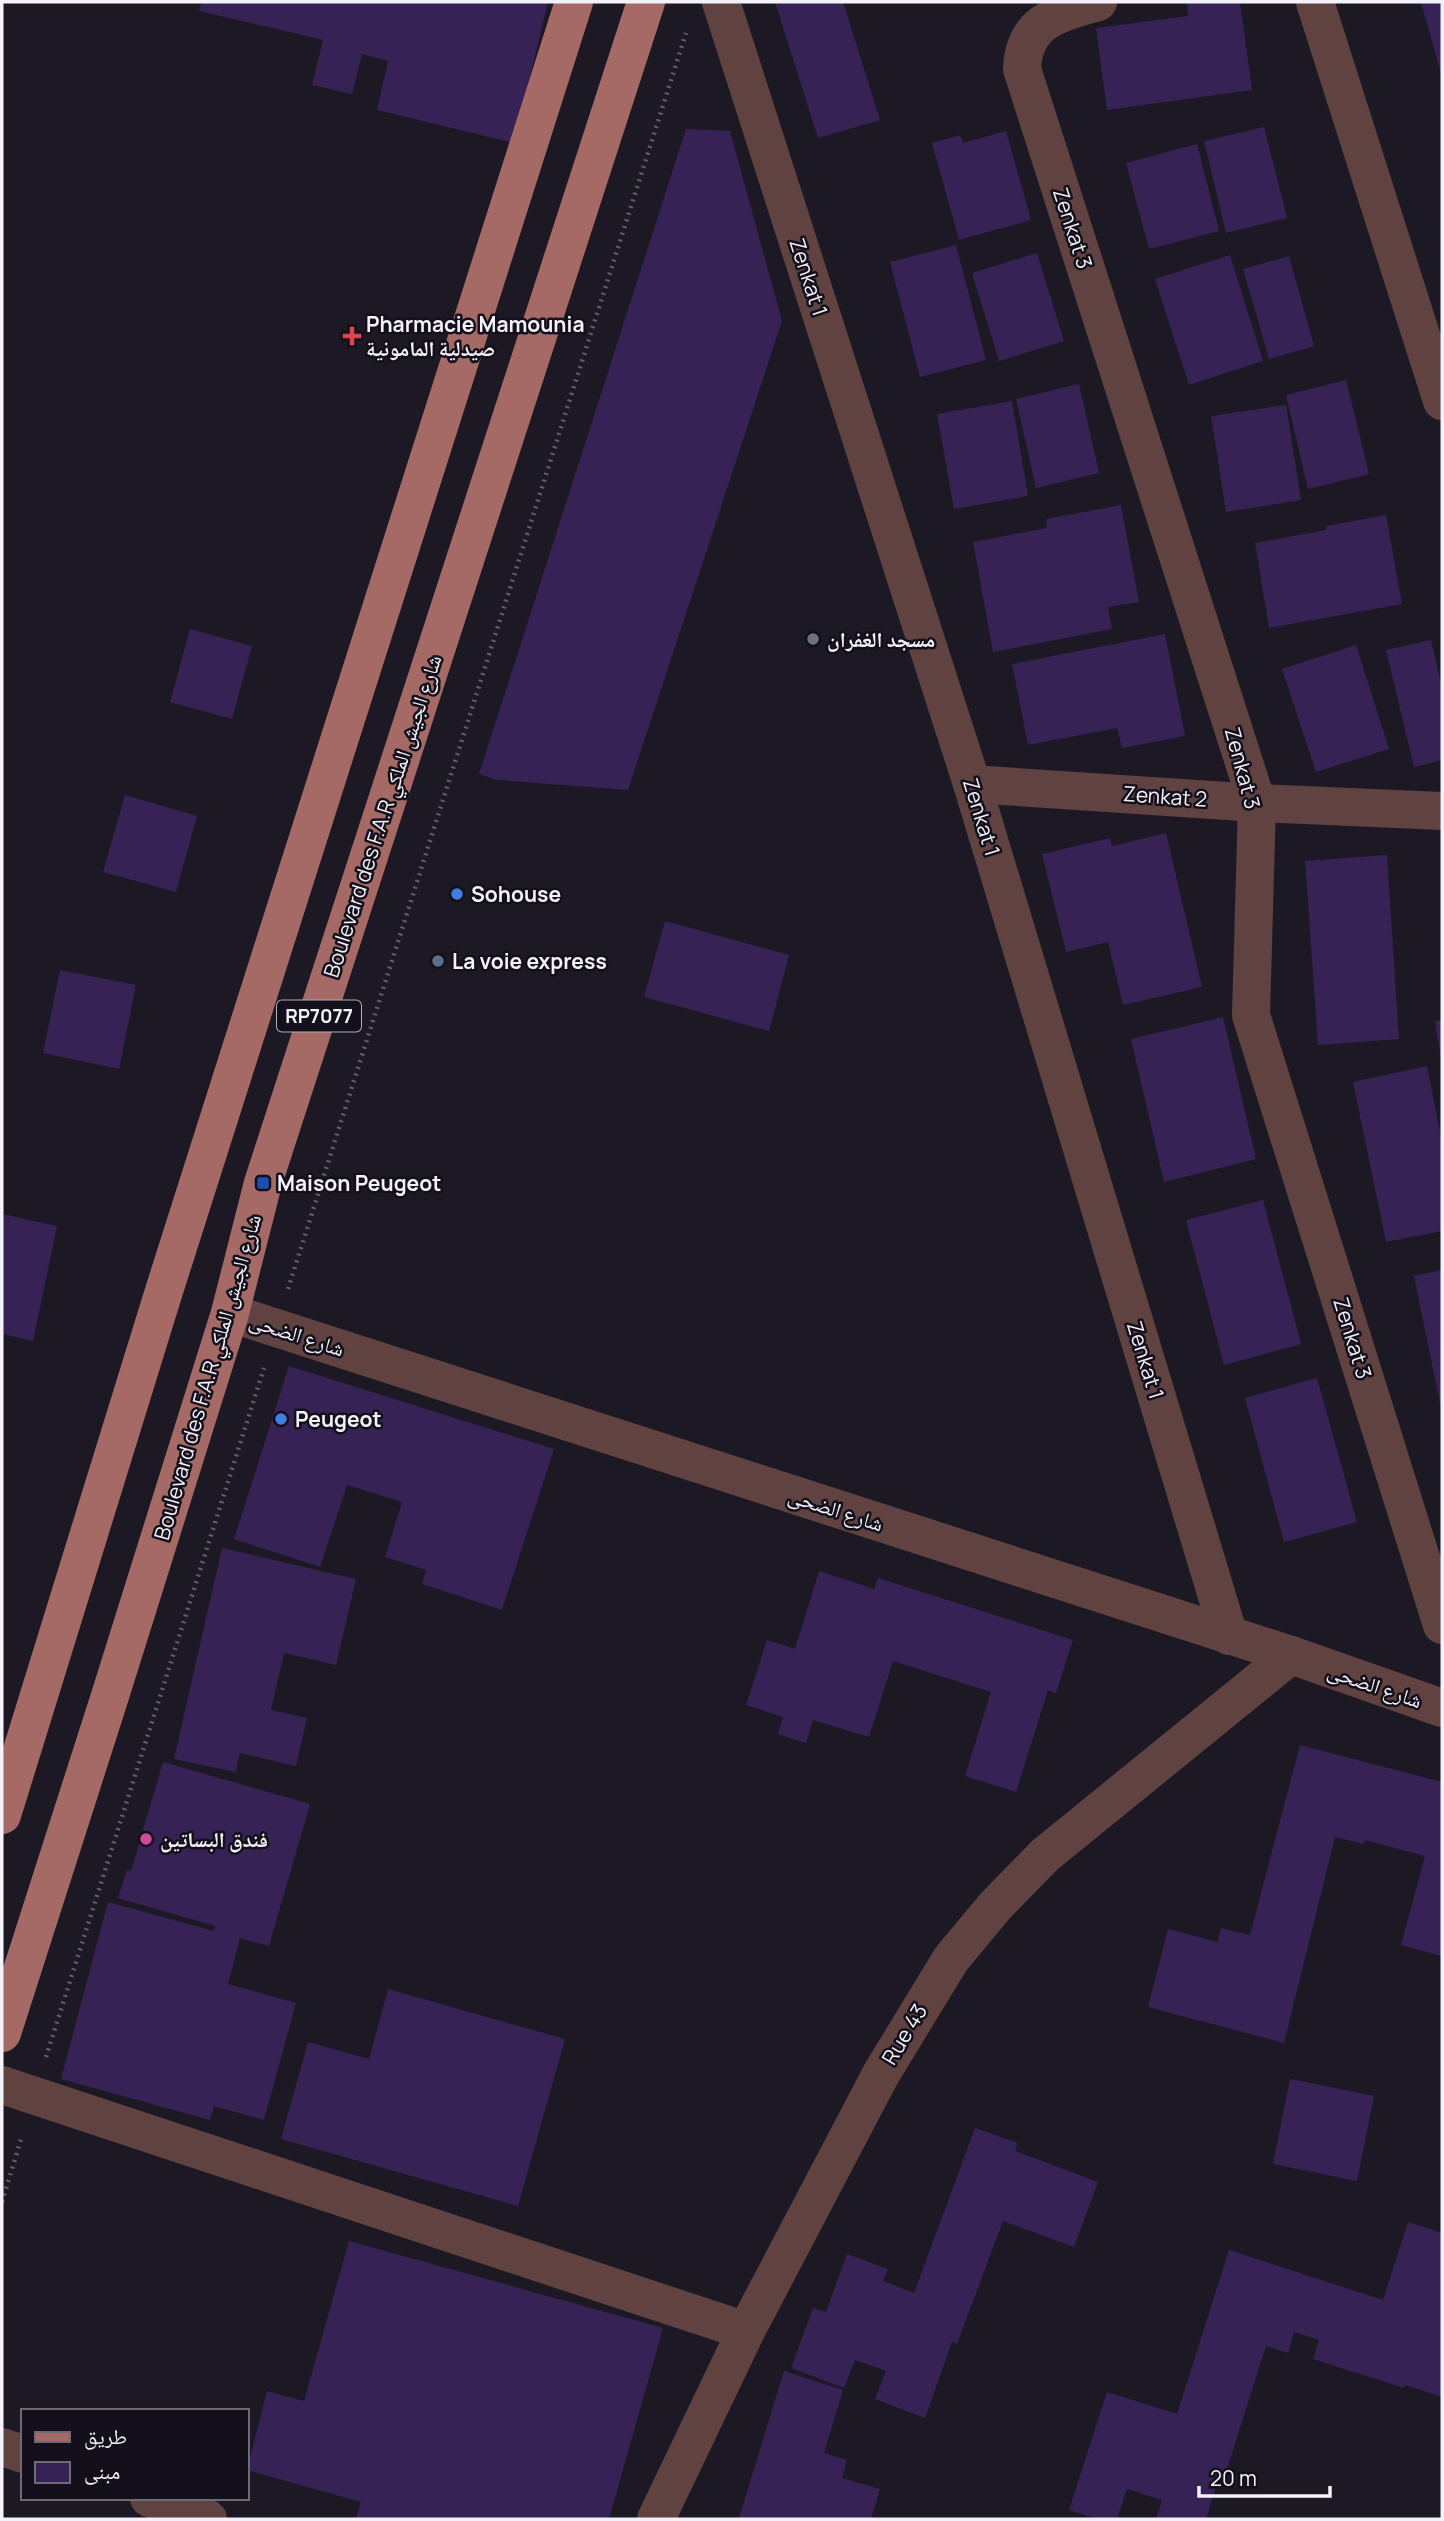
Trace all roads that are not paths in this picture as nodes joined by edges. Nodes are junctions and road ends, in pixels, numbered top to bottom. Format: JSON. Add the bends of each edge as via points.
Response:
{"nodes":[{"id":1,"x":574,"y":2,"type":"edge"},
{"id":2,"x":646,"y":2,"type":"edge"},
{"id":3,"x":721,"y":2,"type":"edge"},
{"id":4,"x":1098,"y":2,"type":"edge"},
{"id":5,"x":1315,"y":2,"type":"edge"},
{"id":6,"x":1442,"y":401,"type":"edge"},
{"id":7,"x":972,"y":784,"type":"junction"},
{"id":8,"x":1257,"y":803,"type":"junction"},
{"id":9,"x":1442,"y":811,"type":"edge"},
{"id":10,"x":230,"y":1312,"type":"junction"},
{"id":11,"x":1442,"y":1625,"type":"edge"},
{"id":12,"x":1229,"y":1636,"type":"junction"},
{"id":13,"x":1291,"y":1655,"type":"junction"},
{"id":14,"x":1442,"y":1708,"type":"edge"},
{"id":15,"x":2,"y":1815,"type":"edge"},
{"id":16,"x":2,"y":2033,"type":"edge"},
{"id":17,"x":18,"y":2090,"type":"edge"},
{"id":18,"x":746,"y":2331,"type":"junction"},
{"id":19,"x":2,"y":2447,"type":"edge"},
{"id":20,"x":21,"y":2453,"type":"edge"},
{"id":21,"x":155,"y":2500,"type":"edge"},
{"id":22,"x":208,"y":2519,"type":"edge"},
{"id":23,"x":656,"y":2519,"type":"edge"}],
"edges":[{"from":1,"to":15,"type":"main road","number":"RP7077"},
{"from":2,"to":10,"type":"main road","name":"Boulevard des F.A.R شارع الجيش الملكي","number":"RP7077","via":[[263,1183]]},
{"from":3,"to":7,"type":"street","name":"Zenkat 1"},
{"from":4,"to":8,"type":"street","name":"Zenkat 3","via":[[1054,15],[1038,27],[1023,50],[1022,69]]},
{"from":5,"to":6,"type":"street"},
{"from":7,"to":8,"type":"street","name":"Zenkat 2"},
{"from":7,"to":12,"type":"street","name":"Zenkat 1"},
{"from":8,"to":9,"type":"street","name":"Zenkat 2"},
{"from":8,"to":11,"type":"street","name":"Zenkat 3","via":[[1251,1015]]},
{"from":10,"to":12,"type":"street","name":"شارع الضحى"},
{"from":10,"to":16,"type":"main road","name":"Boulevard des F.A.R شارع الجيش الملكي","number":"RP7077"},
{"from":12,"to":13,"type":"street","name":"شارع الضحى"},
{"from":13,"to":14,"type":"street","name":"شارع الضحى"},
{"from":13,"to":18,"type":"street","name":"Rue 43","via":[[1045,1855],[951,1959],[881,2074]]},
{"from":17,"to":18,"type":"street"},
{"from":18,"to":23,"type":"street","name":"Rue 43"},
{"from":19,"to":20,"type":"street"},
{"from":21,"to":22,"type":"street"}]}
